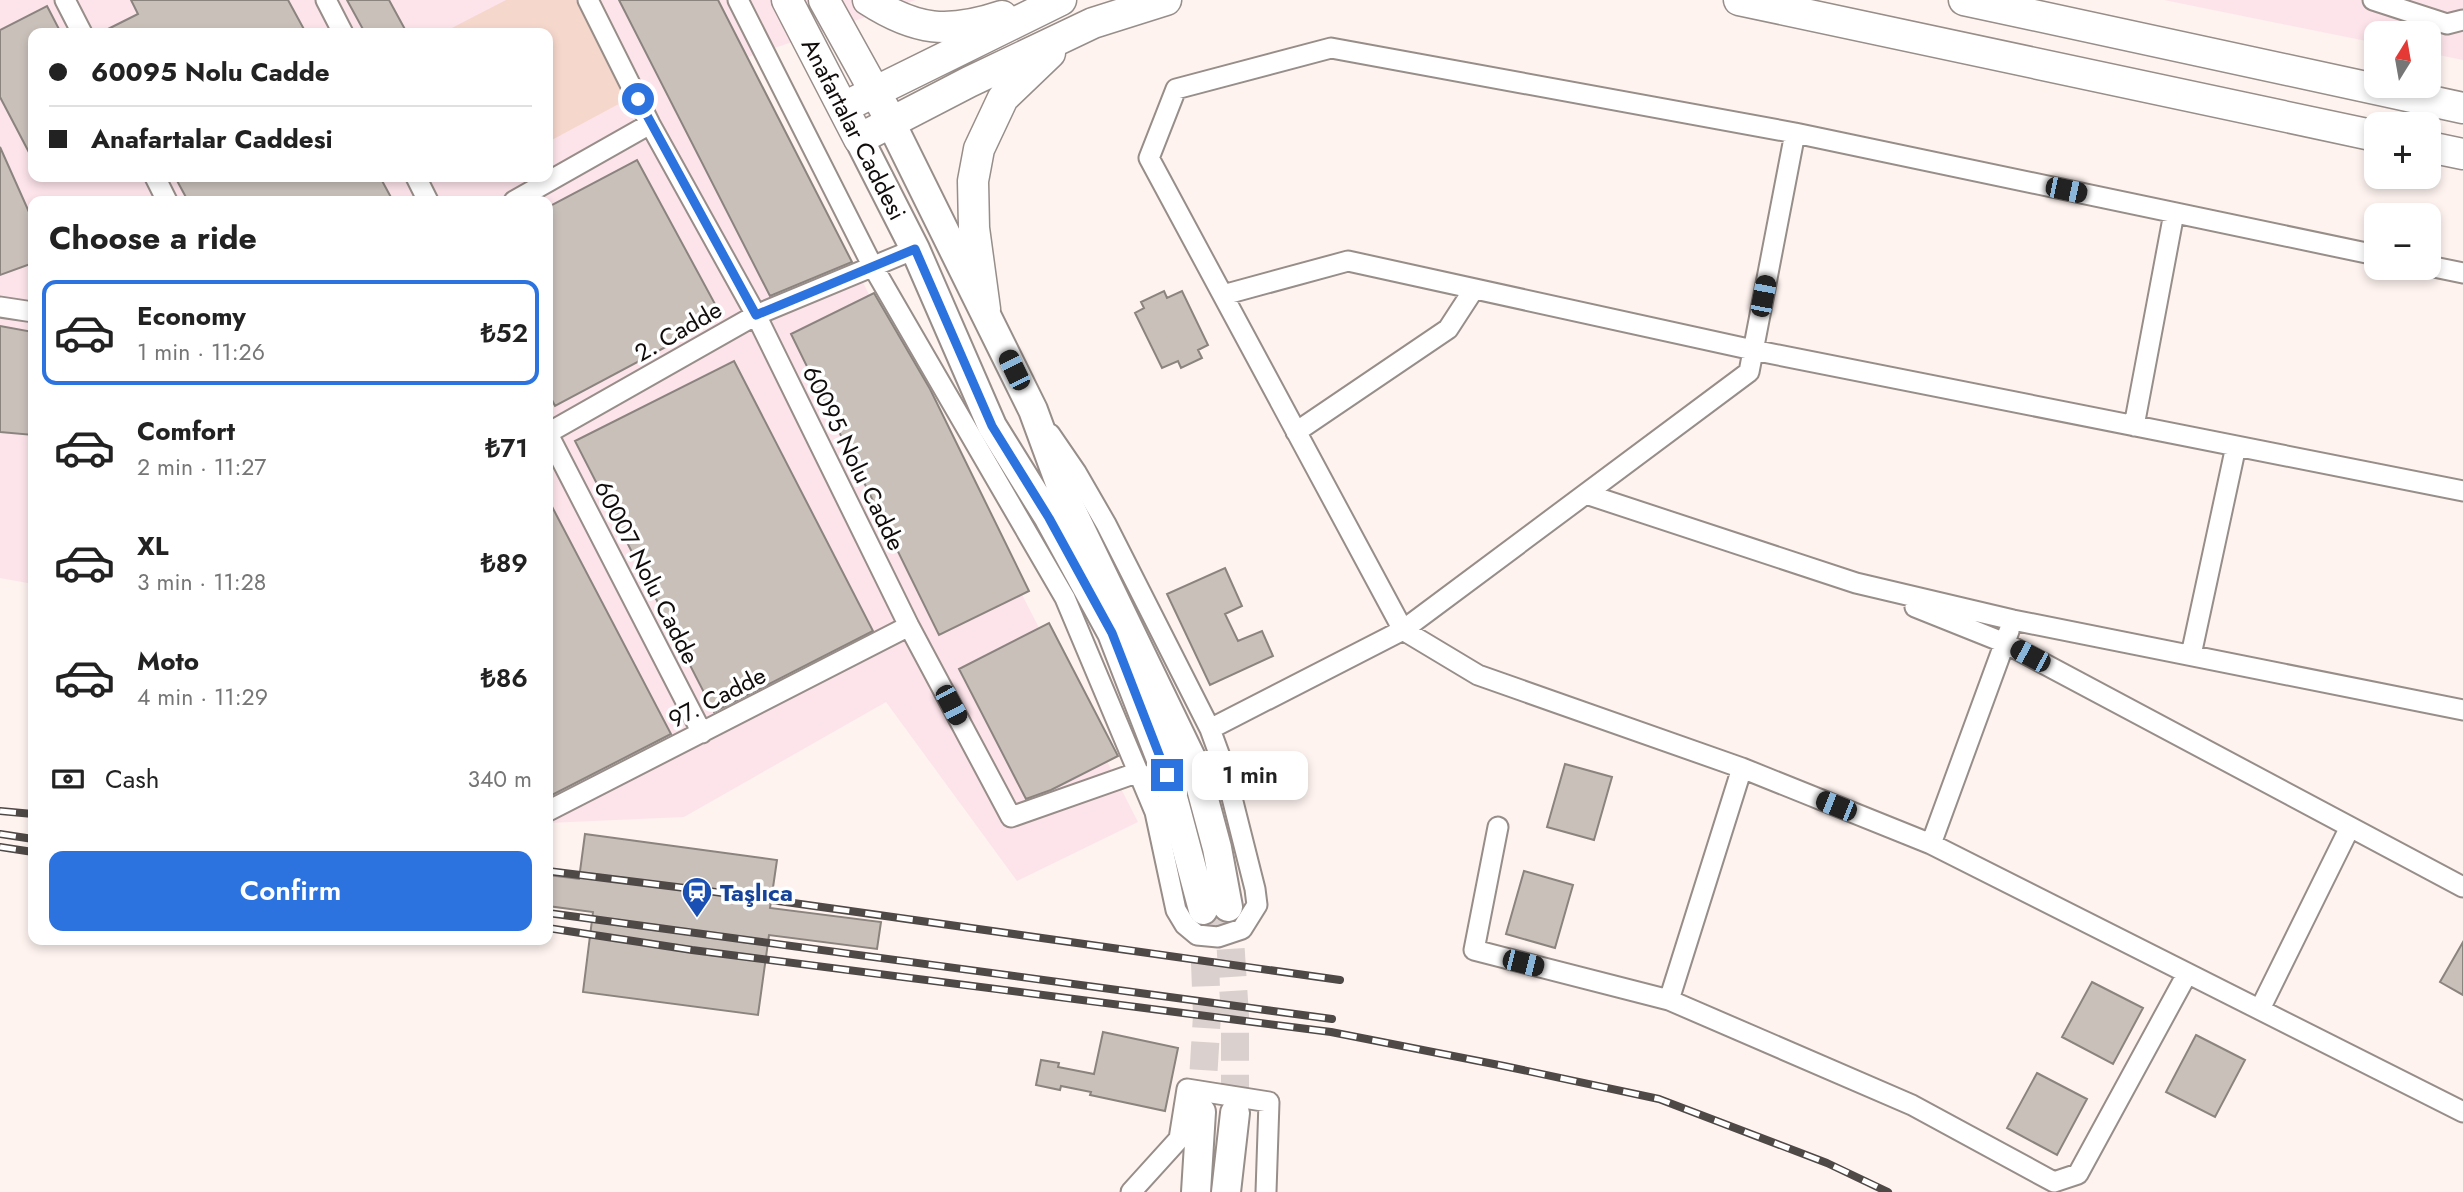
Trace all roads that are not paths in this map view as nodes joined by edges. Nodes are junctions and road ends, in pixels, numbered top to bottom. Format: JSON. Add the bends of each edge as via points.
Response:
{"nodes":[{"id":1,"x":65,"y":0,"type":"edge"},
{"id":2,"x":326,"y":0,"type":"edge"},
{"id":3,"x":588,"y":0,"type":"edge"},
{"id":4,"x":738,"y":0,"type":"edge"},
{"id":5,"x":787,"y":0,"type":"edge"},
{"id":6,"x":824,"y":0,"type":"edge"},
{"id":7,"x":868,"y":0,"type":"edge"},
{"id":8,"x":1060,"y":0,"type":"edge"},
{"id":9,"x":1166,"y":0,"type":"edge"},
{"id":10,"x":1739,"y":0,"type":"edge"},
{"id":11,"x":1964,"y":0,"type":"edge"},
{"id":12,"x":2373,"y":0,"type":"edge"},
{"id":13,"x":2463,"y":20,"type":"edge"},
{"id":14,"x":79,"y":28,"type":"edge"},
{"id":15,"x":340,"y":28,"type":"edge"},
{"id":16,"x":1070,"y":34,"type":"junction"},
{"id":17,"x":876,"y":92,"type":"junction"},
{"id":18,"x":844,"y":107,"type":"junction"},
{"id":19,"x":2463,"y":108,"type":"edge"},
{"id":20,"x":891,"y":123,"type":"junction"},
{"id":21,"x":650,"y":124,"type":"junction"},
{"id":22,"x":1795,"y":133,"type":"junction"},
{"id":23,"x":2364,"y":133,"type":"edge"},
{"id":24,"x":859,"y":139,"type":"junction"},
{"id":25,"x":2441,"y":149,"type":"edge"},
{"id":26,"x":2463,"y":154,"type":"edge"},
{"id":27,"x":553,"y":179,"type":"edge"},
{"id":28,"x":547,"y":182,"type":"edge"},
{"id":29,"x":522,"y":196,"type":"edge"},
{"id":30,"x":2174,"y":213,"type":"junction"},
{"id":31,"x":915,"y":249,"type":"junction"},
{"id":32,"x":2364,"y":253,"type":"edge"},
{"id":33,"x":872,"y":265,"type":"junction"},
{"id":34,"x":2441,"y":268,"type":"edge"},
{"id":35,"x":2463,"y":273,"type":"edge"},
{"id":36,"x":1475,"y":289,"type":"junction"},
{"id":37,"x":1223,"y":295,"type":"junction"},
{"id":38,"x":0,"y":307,"type":"edge"},
{"id":39,"x":985,"y":309,"type":"junction"},
{"id":40,"x":28,"y":311,"type":"edge"},
{"id":41,"x":756,"y":315,"type":"junction"},
{"id":42,"x":1753,"y":350,"type":"junction"},
{"id":43,"x":1033,"y":410,"type":"junction"},
{"id":44,"x":2134,"y":426,"type":"junction"},
{"id":45,"x":553,"y":431,"type":"edge"},
{"id":46,"x":1296,"y":432,"type":"junction"},
{"id":47,"x":553,"y":444,"type":"edge"},
{"id":48,"x":2236,"y":446,"type":"junction"},
{"id":49,"x":2463,"y":491,"type":"edge"},
{"id":50,"x":1586,"y":494,"type":"junction"},
{"id":51,"x":1856,"y":583,"type":"junction"},
{"id":52,"x":2013,"y":620,"type":"junction"},
{"id":53,"x":909,"y":626,"type":"junction"},
{"id":54,"x":1403,"y":630,"type":"junction"},
{"id":55,"x":2005,"y":643,"type":"junction"},
{"id":56,"x":2191,"y":655,"type":"junction"},
{"id":57,"x":2463,"y":710,"type":"edge"},
{"id":58,"x":1210,"y":729,"type":"junction"},
{"id":59,"x":702,"y":733,"type":"junction"},
{"id":60,"x":1742,"y":768,"type":"junction"},
{"id":61,"x":1139,"y":772,"type":"junction"},
{"id":62,"x":553,"y":808,"type":"edge"},
{"id":63,"x":1498,"y":827,"type":"dead end"},
{"id":64,"x":2350,"y":827,"type":"junction"},
{"id":65,"x":1931,"y":844,"type":"junction"},
{"id":66,"x":2463,"y":887,"type":"edge"},
{"id":67,"x":2188,"y":974,"type":"junction"},
{"id":68,"x":1669,"y":1000,"type":"junction"},
{"id":69,"x":2260,"y":1009,"type":"junction"},
{"id":70,"x":1201,"y":1112,"type":"tunnel mouth"},
{"id":71,"x":2463,"y":1112,"type":"edge"},
{"id":72,"x":1235,"y":1113,"type":"tunnel mouth"},
{"id":73,"x":1132,"y":1192,"type":"edge"},
{"id":74,"x":1196,"y":1192,"type":"edge"},
{"id":75,"x":1226,"y":1192,"type":"edge"},
{"id":76,"x":1266,"y":1192,"type":"edge"}],
"edges":[{"from":1,"to":14,"type":"street"},
{"from":2,"to":15,"type":"street"},
{"from":3,"to":21,"type":"street","name":"60095 Nolu Cadde"},
{"from":4,"to":33,"type":"street"},
{"from":5,"to":18,"type":"main road","name":"Anafartalar Caddesi"},
{"from":6,"to":17,"type":"main road","name":"Anafartalar Caddesi"},
{"from":7,"to":8,"type":"main road","via":[[908,22],[935,27],[972,26]]},
{"from":8,"to":17,"type":"main road"},
{"from":9,"to":16,"type":"main road"},
{"from":10,"to":23,"type":"main road"},
{"from":11,"to":19,"type":"main road"},
{"from":12,"to":13,"type":"street","via":[[2447,24]]},
{"from":16,"to":20,"type":"main road"},
{"from":16,"to":39,"type":"main road","via":[[1003,98],[979,149],[973,181],[974,228]]},
{"from":17,"to":18,"type":"main road"},
{"from":17,"to":20,"type":"main road","name":"Anafartalar Caddesi"},
{"from":18,"to":24,"type":"main road","name":"Anafartalar Caddesi"},
{"from":20,"to":24,"type":"main road"},
{"from":20,"to":39,"type":"main road","name":"Anafartalar Caddesi"},
{"from":21,"to":27,"type":"street"},
{"from":21,"to":41,"type":"street","name":"60095 Nolu Cadde"},
{"from":22,"to":30,"type":"street"},
{"from":22,"to":37,"type":"street","via":[[1331,48],[1176,89],[1149,158]]},
{"from":22,"to":42,"type":"street"},
{"from":24,"to":31,"type":"main road","name":"Anafartalar Caddesi"},
{"from":25,"to":26,"type":"main road"},
{"from":28,"to":29,"type":"street"},
{"from":30,"to":32,"type":"street"},
{"from":30,"to":44,"type":"street"},
{"from":31,"to":33,"type":"street","name":"2. Cadde"},
{"from":31,"to":43,"type":"main road","name":"Anafartalar Caddesi","via":[[992,426],[1112,633],[1215,909],[1217,848],[1195,766],[1065,497]]},
{"from":33,"to":41,"type":"street","name":"2. Cadde"},
{"from":33,"to":61,"type":"street","via":[[1065,598]]},
{"from":34,"to":35,"type":"street"},
{"from":36,"to":37,"type":"street","via":[[1348,261]]},
{"from":36,"to":42,"type":"street"},
{"from":36,"to":46,"type":"street","via":[[1448,329]]},
{"from":37,"to":46,"type":"street"},
{"from":38,"to":40,"type":"street"},
{"from":39,"to":43,"type":"main road","name":"Anafartalar Caddesi"},
{"from":41,"to":45,"type":"street","name":"2. Cadde"},
{"from":41,"to":53,"type":"street","name":"60095 Nolu Cadde"},
{"from":42,"to":44,"type":"street"},
{"from":42,"to":50,"type":"street","via":[[1749,372]]},
{"from":43,"to":58,"type":"street","via":[[1105,524]]},
{"from":44,"to":48,"type":"street"},
{"from":46,"to":54,"type":"street"},
{"from":47,"to":59,"type":"street","name":"60007 Nolu Cadde"},
{"from":48,"to":49,"type":"street"},
{"from":48,"to":56,"type":"street"},
{"from":50,"to":51,"type":"street"},
{"from":50,"to":54,"type":"street"},
{"from":51,"to":52,"type":"street"},
{"from":51,"to":55,"type":"street"},
{"from":52,"to":55,"type":"street"},
{"from":52,"to":56,"type":"street"},
{"from":53,"to":59,"type":"street","name":"97. Cadde"},
{"from":53,"to":61,"type":"street","name":"60095 Nolu Cadde","via":[[1011,817]]},
{"from":54,"to":58,"type":"street"},
{"from":54,"to":60,"type":"street","via":[[1478,675]]},
{"from":55,"to":64,"type":"street"},
{"from":55,"to":65,"type":"street"},
{"from":56,"to":57,"type":"street"},
{"from":58,"to":61,"type":"street","via":[[1255,889],[1257,905],[1242,929],[1218,937],[1197,934],[1185,925],[1176,910],[1155,812]]},
{"from":59,"to":62,"type":"street","name":"97. Cadde"},
{"from":60,"to":65,"type":"street"},
{"from":60,"to":68,"type":"street"},
{"from":63,"to":68,"type":"street","via":[[1474,950]]},
{"from":64,"to":66,"type":"street"},
{"from":64,"to":69,"type":"street"},
{"from":65,"to":67,"type":"street"},
{"from":67,"to":68,"type":"street","via":[[2078,1174],[2054,1182],[1912,1105]]},
{"from":67,"to":69,"type":"street"},
{"from":69,"to":71,"type":"street"},
{"from":70,"to":74,"type":"main road"},
{"from":72,"to":75,"type":"main road"},
{"from":73,"to":76,"type":"street","via":[[1179,1139],[1187,1089],[1269,1102]]}]}
